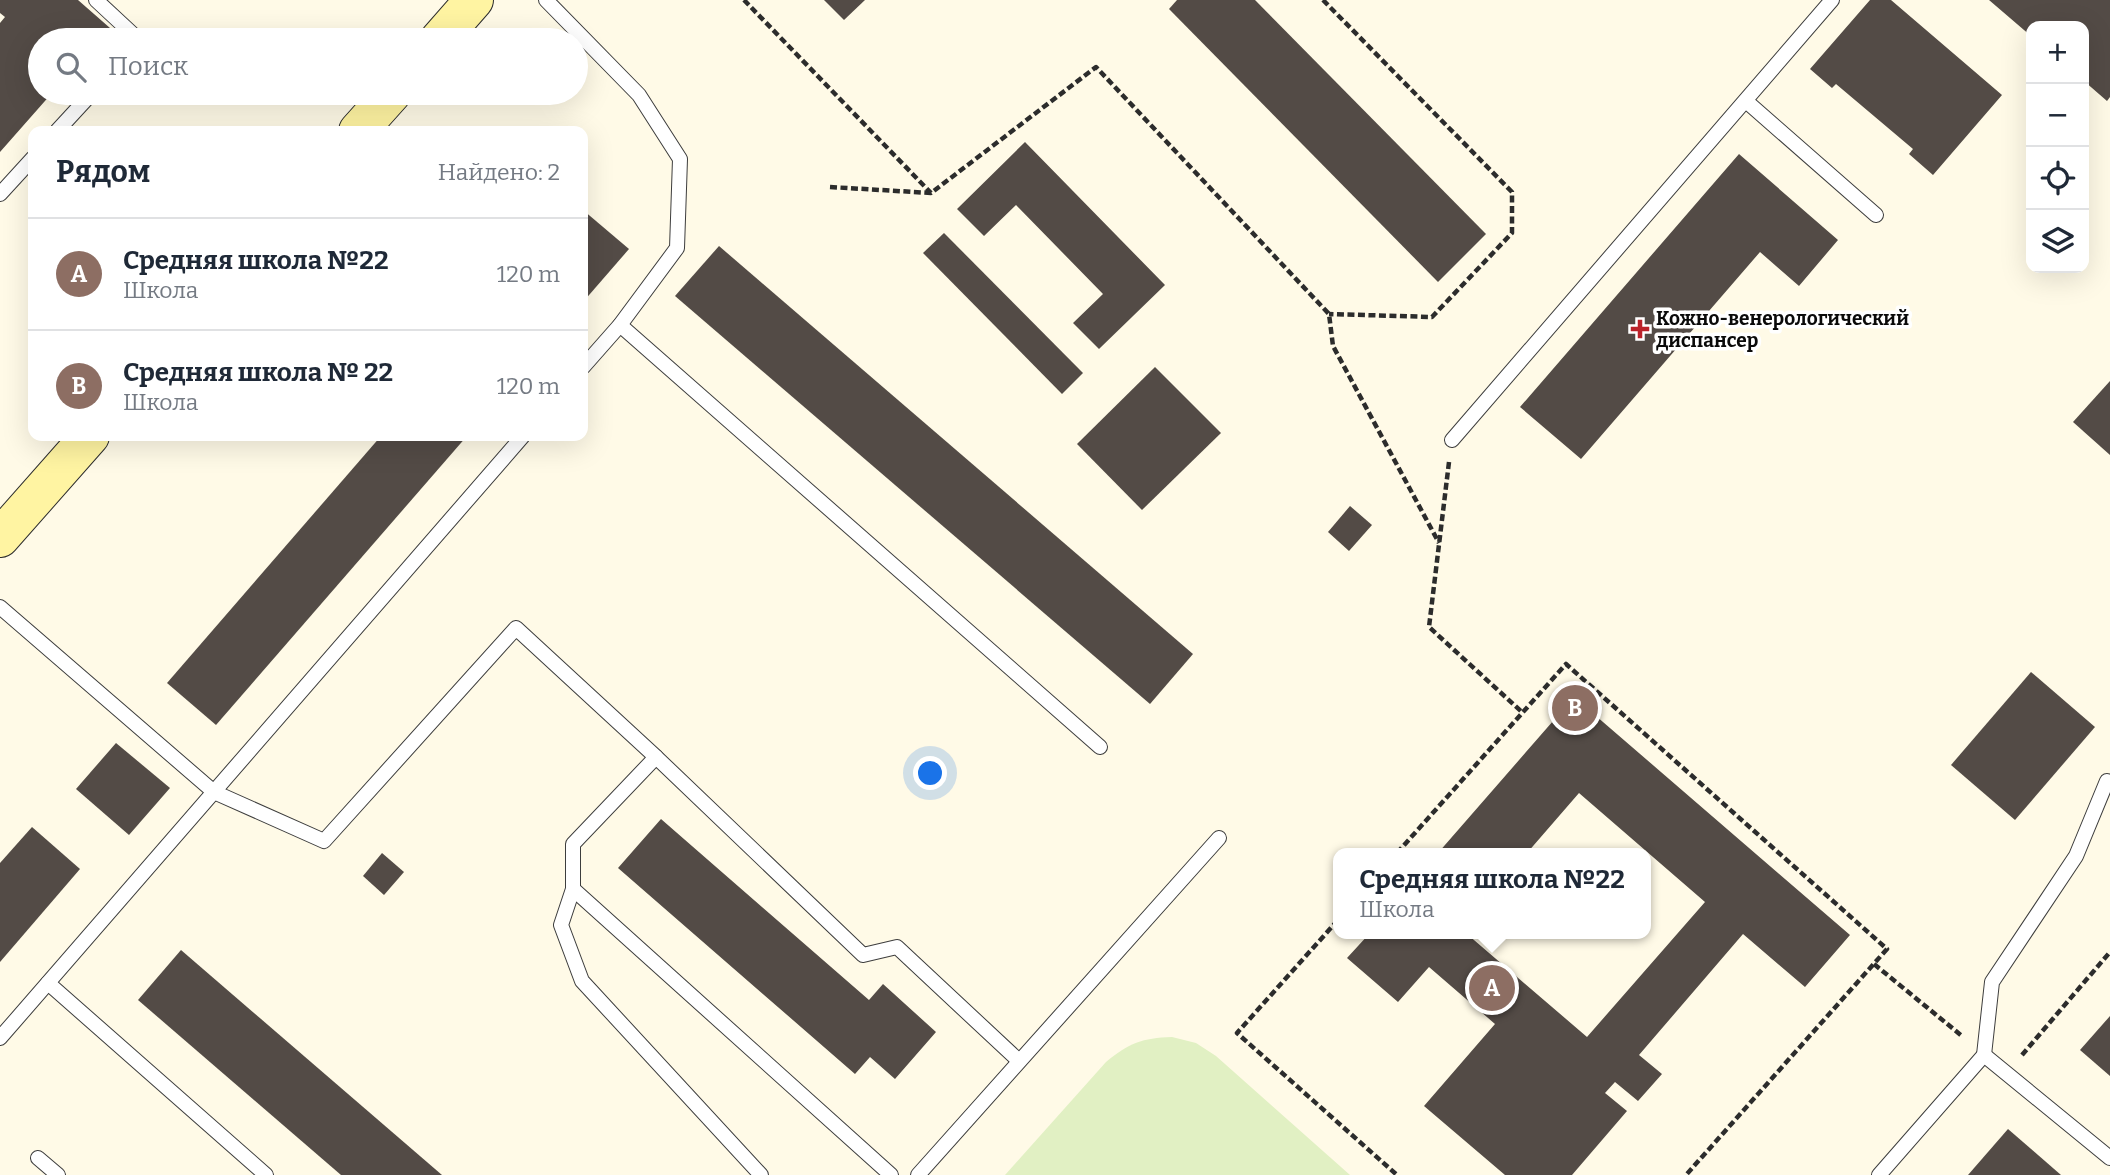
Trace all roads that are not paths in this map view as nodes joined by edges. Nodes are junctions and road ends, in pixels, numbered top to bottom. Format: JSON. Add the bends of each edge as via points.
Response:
{"nodes":[{"id":1,"x":96,"y":0,"type":"edge"},
{"id":2,"x":474,"y":0,"type":"edge"},
{"id":3,"x":546,"y":0,"type":"edge"},
{"id":4,"x":1832,"y":0,"type":"edge"},
{"id":5,"x":126,"y":28,"type":"edge"},
{"id":6,"x":450,"y":28,"type":"edge"},
{"id":7,"x":573,"y":28,"type":"edge"},
{"id":8,"x":588,"y":43,"type":"edge"},
{"id":9,"x":1746,"y":101,"type":"junction"},
{"id":10,"x":81,"y":105,"type":"edge"},
{"id":11,"x":381,"y":105,"type":"edge"},
{"id":12,"x":62,"y":126,"type":"edge"},
{"id":13,"x":362,"y":126,"type":"edge"},
{"id":14,"x":28,"y":163,"type":"edge"},
{"id":15,"x":0,"y":194,"type":"edge"},
{"id":16,"x":1876,"y":215,"type":"dead end"},
{"id":17,"x":620,"y":325,"type":"junction"},
{"id":18,"x":588,"y":361,"type":"edge"},
{"id":19,"x":1452,"y":440,"type":"road end"},
{"id":20,"x":85,"y":441,"type":"edge"},
{"id":21,"x":519,"y":441,"type":"edge"},
{"id":22,"x":3,"y":528,"type":"edge"},
{"id":23,"x":0,"y":607,"type":"edge"},
{"id":24,"x":1100,"y":747,"type":"dead end"},
{"id":25,"x":656,"y":757,"type":"junction"},
{"id":26,"x":2107,"y":781,"type":"dead end"},
{"id":27,"x":214,"y":792,"type":"junction"},
{"id":28,"x":1219,"y":838,"type":"dead end"},
{"id":29,"x":573,"y":889,"type":"junction"},
{"id":30,"x":48,"y":983,"type":"junction"},
{"id":31,"x":0,"y":1038,"type":"edge"},
{"id":32,"x":1984,"y":1055,"type":"junction"},
{"id":33,"x":1019,"y":1061,"type":"junction"},
{"id":34,"x":2110,"y":1157,"type":"edge"},
{"id":35,"x":38,"y":1158,"type":"dead end"},
{"id":36,"x":58,"y":1175,"type":"edge"},
{"id":37,"x":266,"y":1175,"type":"edge"},
{"id":38,"x":761,"y":1175,"type":"edge"},
{"id":39,"x":891,"y":1175,"type":"edge"},
{"id":40,"x":918,"y":1175,"type":"edge"},
{"id":41,"x":1878,"y":1175,"type":"edge"}],
"edges":[{"from":1,"to":5,"type":"lane"},
{"from":2,"to":6,"type":"main road"},
{"from":3,"to":7,"type":"lane"},
{"from":4,"to":9,"type":"lane"},
{"from":8,"to":17,"type":"lane","via":[[639,95],[680,159],[677,248]]},
{"from":9,"to":16,"type":"lane"},
{"from":9,"to":19,"type":"lane"},
{"from":10,"to":12,"type":"lane"},
{"from":11,"to":13,"type":"main road"},
{"from":14,"to":15,"type":"lane"},
{"from":17,"to":18,"type":"lane"},
{"from":17,"to":24,"type":"lane"},
{"from":20,"to":22,"type":"main road"},
{"from":21,"to":27,"type":"lane"},
{"from":23,"to":27,"type":"lane"},
{"from":25,"to":27,"type":"lane","via":[[516,628],[324,841]]},
{"from":25,"to":29,"type":"lane","via":[[573,844]]},
{"from":25,"to":33,"type":"lane","via":[[863,955],[897,947]]},
{"from":26,"to":32,"type":"lane","via":[[2076,856],[1992,982]]},
{"from":27,"to":30,"type":"lane"},
{"from":28,"to":33,"type":"lane"},
{"from":29,"to":38,"type":"lane","via":[[561,925],[582,981]]},
{"from":29,"to":39,"type":"lane"},
{"from":30,"to":31,"type":"lane"},
{"from":30,"to":37,"type":"lane"},
{"from":32,"to":34,"type":"lane"},
{"from":32,"to":41,"type":"lane"},
{"from":33,"to":40,"type":"lane"},
{"from":35,"to":36,"type":"lane"}]}
